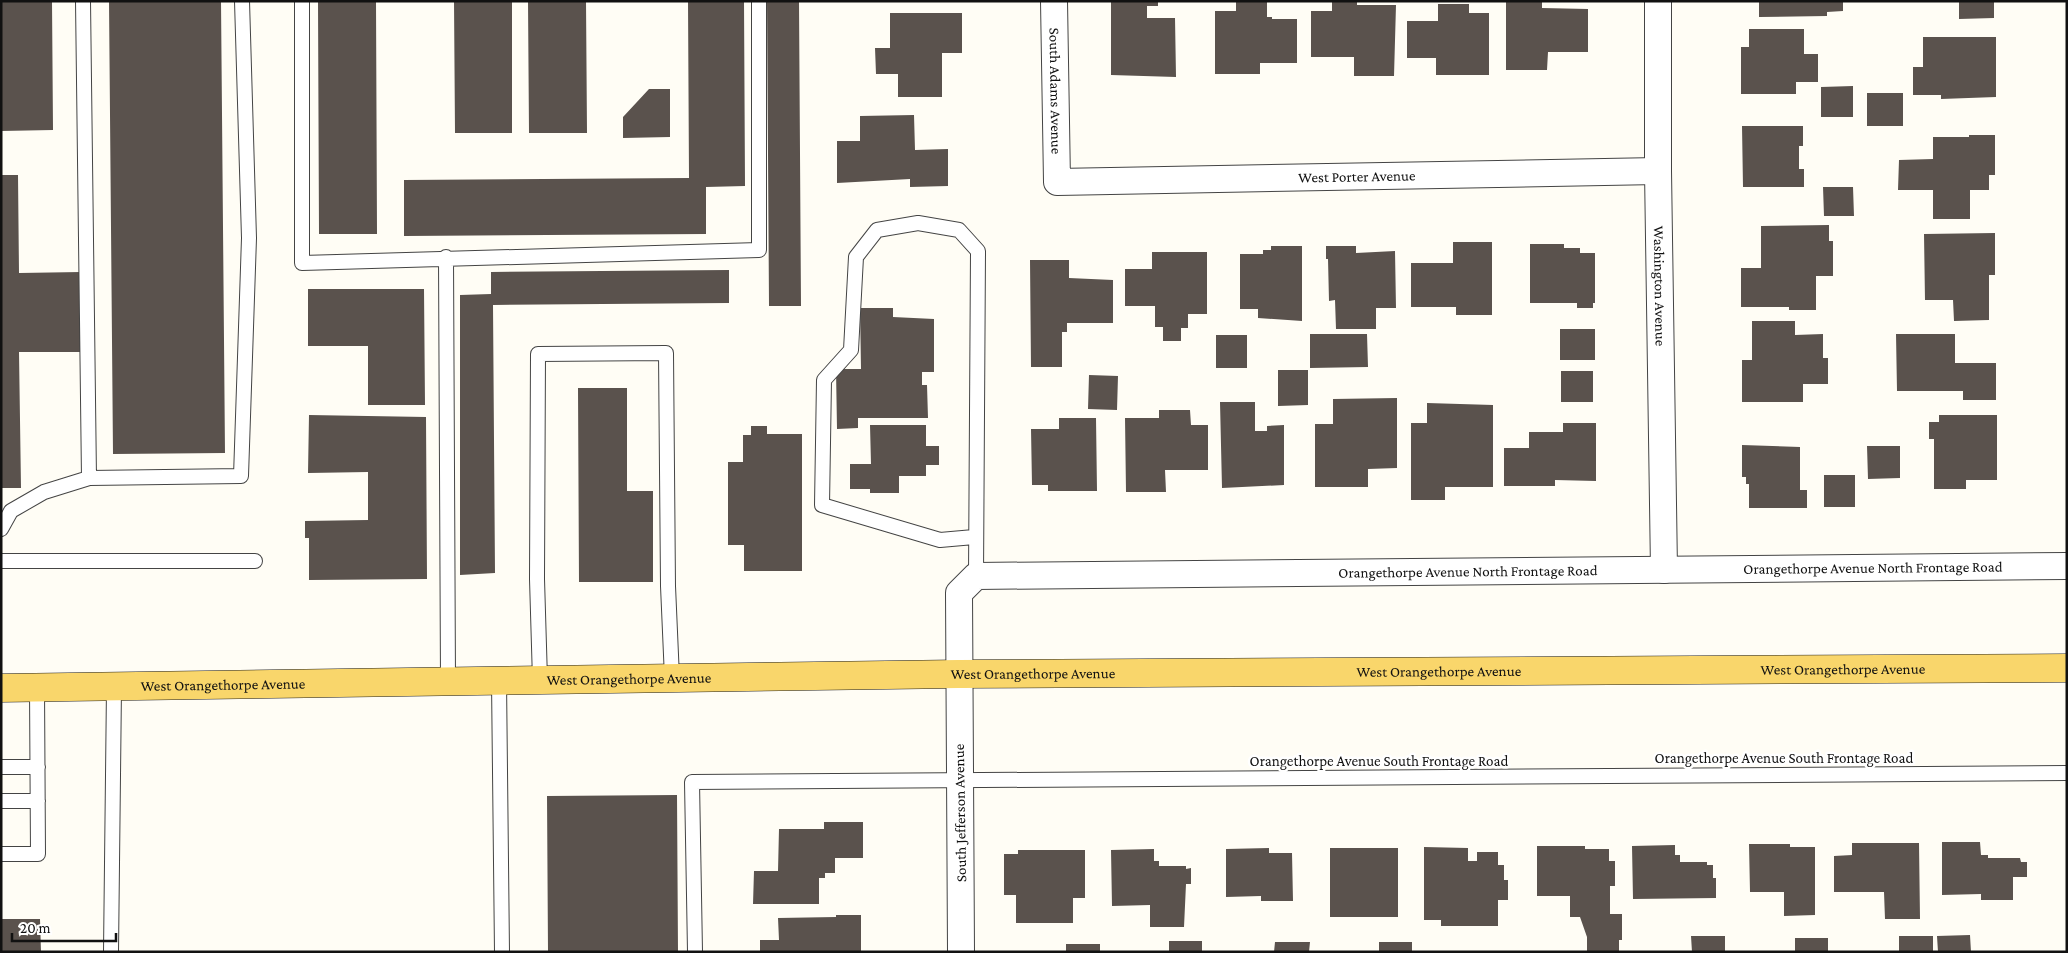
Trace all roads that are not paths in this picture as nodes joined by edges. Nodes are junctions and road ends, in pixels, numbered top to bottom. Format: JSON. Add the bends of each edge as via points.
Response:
{"nodes":[{"id":1,"x":83,"y":1,"type":"edge"},
{"id":2,"x":242,"y":1,"type":"edge"},
{"id":3,"x":302,"y":1,"type":"edge"},
{"id":4,"x":759,"y":1,"type":"edge"},
{"id":5,"x":1054,"y":1,"type":"edge"},
{"id":6,"x":1658,"y":1,"type":"edge"},
{"id":7,"x":1658,"y":171,"type":"junction"},
{"id":8,"x":1057,"y":182,"type":"joint"},
{"id":9,"x":446,"y":257,"type":"junction"},
{"id":10,"x":89,"y":478,"type":"junction"},
{"id":11,"x":1,"y":529,"type":"edge"},
{"id":12,"x":974,"y":537,"type":"junction"},
{"id":13,"x":1,"y":561,"type":"edge"},
{"id":14,"x":255,"y":561,"type":"dead end"},
{"id":15,"x":2067,"y":566,"type":"edge"},
{"id":16,"x":1664,"y":570,"type":"junction"},
{"id":17,"x":976,"y":576,"type":"junction"},
{"id":18,"x":2067,"y":668,"type":"edge"},
{"id":19,"x":958,"y":674,"type":"junction"},
{"id":20,"x":672,"y":678,"type":"junction"},
{"id":21,"x":540,"y":680,"type":"junction"},
{"id":22,"x":448,"y":681,"type":"junction"},
{"id":23,"x":499,"y":681,"type":"junction"},
{"id":24,"x":114,"y":686,"type":"junction"},
{"id":25,"x":1,"y":688,"type":"edge"},
{"id":26,"x":36,"y":688,"type":"junction"},
{"id":27,"x":38,"y":767,"type":"junction"},
{"id":28,"x":1,"y":768,"type":"edge"},
{"id":29,"x":2067,"y":773,"type":"edge"},
{"id":30,"x":960,"y":780,"type":"junction"},
{"id":31,"x":1,"y":801,"type":"edge"},
{"id":32,"x":38,"y":801,"type":"junction"},
{"id":33,"x":1,"y":854,"type":"edge"},
{"id":34,"x":111,"y":952,"type":"edge"},
{"id":35,"x":502,"y":952,"type":"edge"},
{"id":36,"x":695,"y":952,"type":"edge"},
{"id":37,"x":962,"y":952,"type":"edge"}],
"edges":[{"from":1,"to":10,"type":"lane"},
{"from":2,"to":10,"type":"lane","via":[[249,238],[241,476]]},
{"from":3,"to":9,"type":"lane","via":[[302,262]]},
{"from":4,"to":9,"type":"lane","via":[[759,250]]},
{"from":5,"to":8,"type":"street","name":"South Adams Avenue"},
{"from":6,"to":7,"type":"street","name":"Washington Avenue"},
{"from":7,"to":8,"type":"street","name":"West Porter Avenue"},
{"from":7,"to":16,"type":"street","name":"Washington Avenue"},
{"from":9,"to":22,"type":"lane"},
{"from":10,"to":11,"type":"lane","via":[[44,492],[11,511]]},
{"from":12,"to":12,"type":"lane","via":[[978,251],[959,230],[918,223],[877,230],[856,257],[851,350],[824,380],[822,505],[940,540]]},
{"from":12,"to":17,"type":"lane"},
{"from":13,"to":14,"type":"lane"},
{"from":15,"to":16,"type":"street","name":"Orangethorpe Avenue North Frontage Road"},
{"from":16,"to":17,"type":"street","name":"Orangethorpe Avenue North Frontage Road"},
{"from":17,"to":19,"type":"street","via":[[959,594]]},
{"from":18,"to":19,"type":"main road","name":"West Orangethorpe Avenue"},
{"from":19,"to":20,"type":"main road","name":"West Orangethorpe Avenue"},
{"from":19,"to":30,"type":"street","name":"South Jefferson Avenue"},
{"from":20,"to":21,"type":"main road","name":"West Orangethorpe Avenue"},
{"from":20,"to":21,"type":"lane","via":[[666,353],[538,354]]},
{"from":21,"to":23,"type":"main road","name":"West Orangethorpe Avenue"},
{"from":22,"to":23,"type":"main road","name":"West Orangethorpe Avenue"},
{"from":22,"to":24,"type":"main road","name":"West Orangethorpe Avenue"},
{"from":23,"to":35,"type":"lane"},
{"from":24,"to":26,"type":"main road","name":"West Orangethorpe Avenue"},
{"from":24,"to":34,"type":"lane"},
{"from":25,"to":26,"type":"main road","name":"West Orangethorpe Avenue"},
{"from":26,"to":27,"type":"lane"},
{"from":27,"to":28,"type":"lane"},
{"from":27,"to":32,"type":"lane"},
{"from":29,"to":30,"type":"lane","name":"Orangethorpe Avenue South Frontage Road"},
{"from":30,"to":36,"type":"lane","name":"Orangethorpe Avenue South Frontage Road","via":[[692,782]]},
{"from":30,"to":37,"type":"street","name":"South Jefferson Avenue"},
{"from":31,"to":32,"type":"lane"},
{"from":32,"to":33,"type":"lane","via":[[38,854]]}]}
